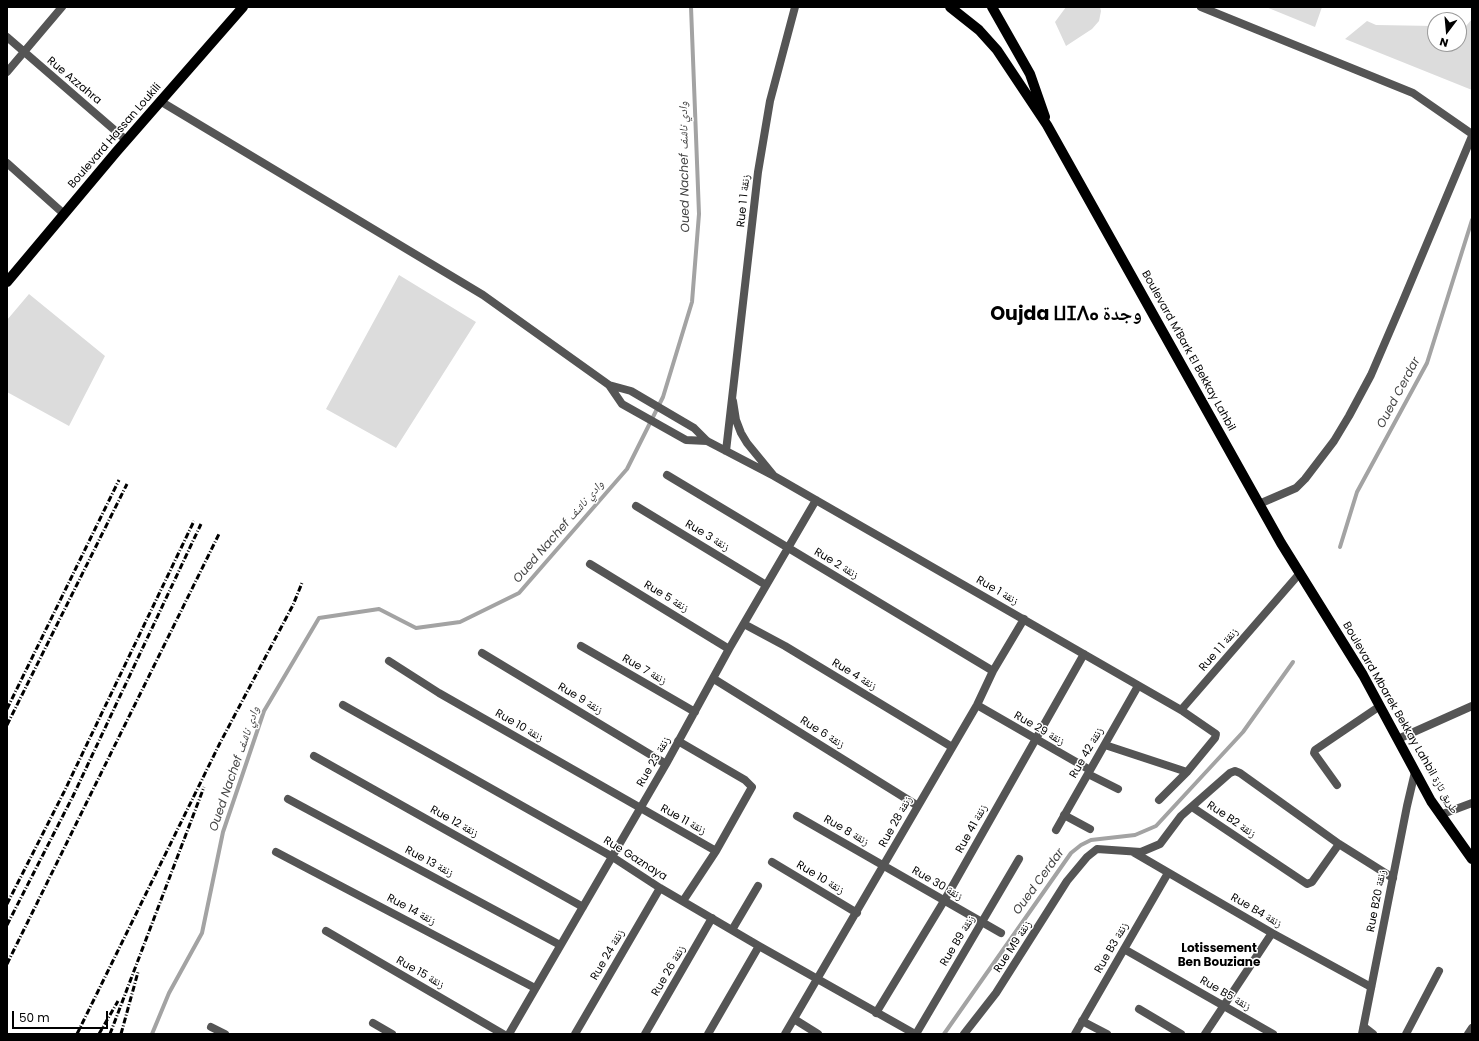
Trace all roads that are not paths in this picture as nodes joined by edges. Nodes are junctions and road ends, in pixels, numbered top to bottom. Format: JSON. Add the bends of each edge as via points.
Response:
{"nodes":[{"id":1,"x":62,"y":7,"type":"edge"},
{"id":2,"x":243,"y":7,"type":"edge"},
{"id":3,"x":795,"y":7,"type":"edge"},
{"id":4,"x":950,"y":7,"type":"edge"},
{"id":5,"x":992,"y":7,"type":"edge"},
{"id":6,"x":1201,"y":7,"type":"edge"},
{"id":7,"x":7,"y":38,"type":"edge"},
{"id":8,"x":23,"y":52,"type":"junction"},
{"id":9,"x":7,"y":72,"type":"edge"},
{"id":10,"x":160,"y":101,"type":"junction"},
{"id":11,"x":1047,"y":125,"type":"junction"},
{"id":12,"x":1472,"y":135,"type":"edge"},
{"id":13,"x":126,"y":140,"type":"junction"},
{"id":14,"x":7,"y":162,"type":"edge"},
{"id":15,"x":64,"y":214,"type":"junction"},
{"id":16,"x":7,"y":282,"type":"edge"},
{"id":17,"x":609,"y":385,"type":"junction"},
{"id":18,"x":733,"y":401,"type":"junction"},
{"id":19,"x":707,"y":441,"type":"junction"},
{"id":20,"x":726,"y":451,"type":"junction"},
{"id":21,"x":667,"y":475,"type":"dead end"},
{"id":22,"x":774,"y":476,"type":"junction"},
{"id":23,"x":800,"y":491,"type":"joint"},
{"id":24,"x":816,"y":500,"type":"junction"},
{"id":25,"x":1259,"y":504,"type":"junction"},
{"id":26,"x":636,"y":506,"type":"dead end"},
{"id":27,"x":788,"y":548,"type":"junction"},
{"id":28,"x":590,"y":564,"type":"dead end"},
{"id":29,"x":1300,"y":573,"type":"junction"},
{"id":30,"x":766,"y":585,"type":"junction"},
{"id":31,"x":1309,"y":588,"type":"joint"},
{"id":32,"x":1024,"y":619,"type":"junction"},
{"id":33,"x":744,"y":624,"type":"junction"},
{"id":34,"x":581,"y":646,"type":"dead end"},
{"id":35,"x":729,"y":649,"type":"junction"},
{"id":36,"x":482,"y":653,"type":"dead end"},
{"id":37,"x":1084,"y":654,"type":"junction"},
{"id":38,"x":389,"y":661,"type":"dead end"},
{"id":39,"x":994,"y":671,"type":"junction"},
{"id":40,"x":714,"y":679,"type":"junction"},
{"id":41,"x":1138,"y":686,"type":"junction"},
{"id":42,"x":343,"y":705,"type":"dead end"},
{"id":43,"x":978,"y":705,"type":"junction"},
{"id":44,"x":1380,"y":706,"type":"junction"},
{"id":45,"x":1472,"y":706,"type":"edge"},
{"id":46,"x":1181,"y":710,"type":"junction"},
{"id":47,"x":695,"y":712,"type":"junction"},
{"id":48,"x":1398,"y":739,"type":"junction"},
{"id":49,"x":1034,"y":740,"type":"junction"},
{"id":50,"x":678,"y":741,"type":"junction"},
{"id":51,"x":1105,"y":745,"type":"junction"},
{"id":52,"x":952,"y":747,"type":"junction"},
{"id":53,"x":314,"y":756,"type":"dead end"},
{"id":54,"x":666,"y":764,"type":"junction"},
{"id":55,"x":1089,"y":772,"type":"junction"},
{"id":56,"x":1187,"y":772,"type":"junction"},
{"id":57,"x":1415,"y":772,"type":"junction"},
{"id":58,"x":1337,"y":785,"type":"dead end"},
{"id":59,"x":1118,"y":789,"type":"dead end"},
{"id":60,"x":288,"y":799,"type":"dead end"},
{"id":61,"x":1159,"y":800,"type":"dead end"},
{"id":62,"x":1472,"y":803,"type":"edge"},
{"id":63,"x":918,"y":806,"type":"junction"},
{"id":64,"x":1192,"y":807,"type":"junction"},
{"id":65,"x":639,"y":808,"type":"junction"},
{"id":66,"x":1064,"y":815,"type":"junction"},
{"id":67,"x":1440,"y":815,"type":"junction"},
{"id":68,"x":797,"y":816,"type":"dead end"},
{"id":69,"x":1056,"y":830,"type":"dead end"},
{"id":70,"x":1090,"y":830,"type":"dead end"},
{"id":71,"x":1339,"y":844,"type":"junction"},
{"id":72,"x":716,"y":851,"type":"junction"},
{"id":73,"x":1130,"y":851,"type":"junction"},
{"id":74,"x":276,"y":852,"type":"dead end"},
{"id":75,"x":611,"y":856,"type":"junction"},
{"id":76,"x":1019,"y":859,"type":"dead end"},
{"id":77,"x":1472,"y":859,"type":"edge"},
{"id":78,"x":772,"y":862,"type":"dead end"},
{"id":79,"x":884,"y":866,"type":"junction"},
{"id":80,"x":1168,"y":873,"type":"junction"},
{"id":81,"x":1393,"y":878,"type":"junction"},
{"id":82,"x":758,"y":886,"type":"dead end"},
{"id":83,"x":660,"y":888,"type":"junction"},
{"id":84,"x":683,"y":901,"type":"junction"},
{"id":85,"x":944,"y":901,"type":"junction"},
{"id":86,"x":583,"y":907,"type":"junction"},
{"id":87,"x":857,"y":913,"type":"junction"},
{"id":88,"x":712,"y":918,"type":"junction"},
{"id":89,"x":982,"y":922,"type":"junction"},
{"id":90,"x":732,"y":930,"type":"junction"},
{"id":91,"x":326,"y":931,"type":"dead end"},
{"id":92,"x":1001,"y":933,"type":"dead end"},
{"id":93,"x":1272,"y":933,"type":"junction"},
{"id":94,"x":560,"y":945,"type":"junction"},
{"id":95,"x":759,"y":946,"type":"junction"},
{"id":96,"x":1124,"y":949,"type":"junction"},
{"id":97,"x":1439,"y":971,"type":"dead end"},
{"id":98,"x":818,"y":980,"type":"junction"},
{"id":99,"x":1371,"y":987,"type":"junction"},
{"id":100,"x":535,"y":988,"type":"junction"},
{"id":101,"x":1223,"y":1005,"type":"junction"},
{"id":102,"x":1139,"y":1009,"type":"dead end"},
{"id":103,"x":876,"y":1013,"type":"junction"},
{"id":104,"x":794,"y":1019,"type":"junction"},
{"id":105,"x":1082,"y":1020,"type":"junction"},
{"id":106,"x":373,"y":1023,"type":"dead end"},
{"id":107,"x":211,"y":1027,"type":"dead end"},
{"id":108,"x":1472,"y":1028,"type":"edge"},
{"id":109,"x":1363,"y":1031,"type":"edge"},
{"id":110,"x":226,"y":1034,"type":"edge"},
{"id":111,"x":392,"y":1034,"type":"edge"},
{"id":112,"x":503,"y":1034,"type":"edge"},
{"id":113,"x":508,"y":1034,"type":"edge"},
{"id":114,"x":575,"y":1034,"type":"edge"},
{"id":115,"x":645,"y":1034,"type":"edge"},
{"id":116,"x":708,"y":1034,"type":"edge"},
{"id":117,"x":785,"y":1034,"type":"edge"},
{"id":118,"x":818,"y":1034,"type":"edge"},
{"id":119,"x":915,"y":1034,"type":"edge"},
{"id":120,"x":964,"y":1034,"type":"edge"},
{"id":121,"x":1075,"y":1034,"type":"edge"},
{"id":122,"x":1107,"y":1034,"type":"edge"},
{"id":123,"x":1181,"y":1034,"type":"edge"},
{"id":124,"x":1205,"y":1034,"type":"edge"},
{"id":125,"x":1273,"y":1034,"type":"edge"},
{"id":126,"x":1373,"y":1034,"type":"edge"},
{"id":127,"x":1406,"y":1034,"type":"edge"},
{"id":128,"x":1468,"y":1034,"type":"edge"}],
"edges":[{"from":1,"to":8,"type":"street"},
{"from":2,"to":10,"type":"main road","name":"Boulevard Hassan Loukili"},
{"from":3,"to":18,"type":"street","name":"Rue 1 زنقة 1","via":[[770,101],[759,166]]},
{"from":4,"to":11,"type":"main road","name":"Boulevard M'Bark El Bekkay Lahbil","via":[[979,30],[997,50]]},
{"from":5,"to":11,"type":"main road","name":"Boulevard M'Bark El Bekkay Lahbil","via":[[1030,74]]},
{"from":6,"to":12,"type":"street","via":[[1414,93]]},
{"from":7,"to":8,"type":"street","name":"Rue Azzahra"},
{"from":8,"to":9,"type":"street"},
{"from":8,"to":13,"type":"street","name":"Rue Azzahra"},
{"from":10,"to":13,"type":"main road","name":"Boulevard Hassan Loukili"},
{"from":10,"to":17,"type":"street","via":[[483,295]]},
{"from":11,"to":25,"type":"main road","name":"Boulevard M'Bark El Bekkay Lahbil"},
{"from":12,"to":25,"type":"street","via":[[1371,375],[1349,416],[1334,441],[1296,488]]},
{"from":13,"to":15,"type":"main road","name":"Boulevard Hassan Loukili"},
{"from":14,"to":15,"type":"street"},
{"from":15,"to":16,"type":"main road","name":"Boulevard Hassan Loukili"},
{"from":17,"to":19,"type":"street","via":[[631,391],[694,428]]},
{"from":17,"to":19,"type":"street","via":[[622,404],[686,440]]},
{"from":18,"to":20,"type":"street","name":"Rue 1 زنقة 1"},
{"from":18,"to":22,"type":"street","name":"Rue 1 زنقة 1","via":[[736,420],[747,443]]},
{"from":19,"to":20,"type":"street"},
{"from":20,"to":22,"type":"street"},
{"from":21,"to":27,"type":"street","name":"Rue 2 زنقة"},
{"from":22,"to":23,"type":"street","name":"Rue 1 زنقة 1"},
{"from":23,"to":24,"type":"street","name":"Rue زنقة 1"},
{"from":24,"to":27,"type":"street","name":"Rue 23 زنقة"},
{"from":24,"to":32,"type":"street","name":"Rue زنقة 1"},
{"from":25,"to":29,"type":"main road","name":"Boulevard M'Bark El Bekkay Lahbil"},
{"from":26,"to":30,"type":"street","name":"Rue 3 زنقة"},
{"from":27,"to":30,"type":"street","name":"Rue 23 زنقة"},
{"from":27,"to":39,"type":"street","name":"Rue 2 زنقة"},
{"from":28,"to":35,"type":"street","name":"Rue 5 زنقة"},
{"from":29,"to":31,"type":"main road","name":"Boulevard M'Bark El Bekkay Lahbil"},
{"from":29,"to":46,"type":"street","name":"Rue 1 زنقة 1"},
{"from":30,"to":33,"type":"street","name":"Rue 23 زنقة"},
{"from":31,"to":44,"type":"main road","name":"Boulevard Mbarek Bekkay Lahbil طريق تازة"},
{"from":32,"to":37,"type":"street","name":"Rue زنقة 1"},
{"from":32,"to":39,"type":"street","name":"Rue 28 زنقة"},
{"from":33,"to":35,"type":"street","name":"Rue 23 زنقة"},
{"from":33,"to":52,"type":"street","name":"Rue 4 زنقة"},
{"from":34,"to":47,"type":"street","name":"Rue 7 زنقة"},
{"from":35,"to":40,"type":"street","name":"Rue 23 زنقة"},
{"from":36,"to":54,"type":"street","name":"Rue 9 زنقة"},
{"from":37,"to":41,"type":"street","name":"Rue زنقة 1"},
{"from":37,"to":49,"type":"street","name":"Rue 41 زنقة"},
{"from":38,"to":65,"type":"street","name":"Rue 10 زنقة","via":[[439,693]]},
{"from":39,"to":43,"type":"street","name":"Rue 28 زنقة"},
{"from":40,"to":47,"type":"street","name":"Rue 23 زنقة"},
{"from":40,"to":63,"type":"street","name":"Rue 6 زنقة"},
{"from":41,"to":46,"type":"street","name":"Rue زنقة 1"},
{"from":41,"to":51,"type":"street","name":"Rue 42 زنقة"},
{"from":42,"to":75,"type":"street","name":"Rue Gaznaya"},
{"from":43,"to":49,"type":"street","name":"Rue 29 زنقة"},
{"from":43,"to":52,"type":"street","name":"Rue 28 زنقة"},
{"from":44,"to":48,"type":"main road","name":"Boulevard Mbarek Bekkay Lahbil طريق تازة"},
{"from":44,"to":58,"type":"street","via":[[1315,750],[1314,753]]},
{"from":45,"to":48,"type":"street"},
{"from":46,"to":56,"type":"street","via":[[1216,734]]},
{"from":47,"to":50,"type":"street","name":"Rue 23 زنقة"},
{"from":48,"to":57,"type":"main road","name":"Boulevard Mbarek Bekkay Lahbil طريق تازة"},
{"from":49,"to":55,"type":"street","name":"Rue 29 زنقة"},
{"from":49,"to":85,"type":"street","name":"Rue 41 زنقة"},
{"from":50,"to":54,"type":"street","name":"Rue 23 زنقة"},
{"from":50,"to":72,"type":"street","via":[[737,775],[752,787]]},
{"from":51,"to":55,"type":"street","name":"Rue 42 زنقة"},
{"from":51,"to":56,"type":"street"},
{"from":52,"to":63,"type":"street","name":"Rue 28 زنقة"},
{"from":53,"to":86,"type":"street","name":"Rue 12 زنقة"},
{"from":54,"to":65,"type":"street","name":"Rue 23 زنقة"},
{"from":55,"to":59,"type":"street","name":"Rue 29 زنقة"},
{"from":55,"to":66,"type":"street","name":"Rue 42 زنقة"},
{"from":56,"to":61,"type":"street"},
{"from":57,"to":67,"type":"main road","name":"Boulevard Mbarek Bekkay Lahbil طريق تازة"},
{"from":57,"to":81,"type":"street","name":"Rue B20 زنقة"},
{"from":60,"to":94,"type":"street","name":"Rue 13 زنقة"},
{"from":62,"to":67,"type":"street"},
{"from":63,"to":79,"type":"street","name":"Rue 28 زنقة"},
{"from":64,"to":71,"type":"street","name":"Rue B2 زنقة","via":[[1235,771]]},
{"from":64,"to":71,"type":"street","name":"Rue B2 زنقة","via":[[1307,884],[1312,882]]},
{"from":64,"to":73,"type":"street","name":"Rue M9 زنقة","via":[[1181,816],[1160,844],[1146,851]]},
{"from":65,"to":72,"type":"street","name":"Rue 11 زنقة"},
{"from":65,"to":75,"type":"street","name":"Rue 23 زنقة"},
{"from":66,"to":69,"type":"street","name":"Rue 42 زنقة"},
{"from":66,"to":70,"type":"street"},
{"from":67,"to":77,"type":"main road","name":"Boulevard Mbarek Bekkay Lahbil طريق تازة"},
{"from":68,"to":79,"type":"street","name":"Rue 8 زنقة"},
{"from":71,"to":81,"type":"street","name":"Rue B2 زنقة"},
{"from":72,"to":84,"type":"street"},
{"from":73,"to":80,"type":"street","name":"Rue B4 زنقة"},
{"from":73,"to":120,"type":"street","name":"Rue M9 زنقة","via":[[1097,849],[1082,861],[996,993]]},
{"from":74,"to":100,"type":"street","name":"Rue 14 زنقة"},
{"from":75,"to":83,"type":"street","name":"Rue Gaznaya"},
{"from":75,"to":86,"type":"street","name":"Rue 23 زنقة"},
{"from":76,"to":89,"type":"street","name":"Rue B9 زنقة"},
{"from":78,"to":87,"type":"street","name":"Rue 10 زنقة"},
{"from":79,"to":85,"type":"street","name":"Rue 30 زنقة"},
{"from":79,"to":87,"type":"street","name":"Rue 28 زنقة"},
{"from":80,"to":93,"type":"street","name":"Rue B4 زنقة"},
{"from":80,"to":96,"type":"street","name":"Rue B3 زنقة"},
{"from":81,"to":99,"type":"street","name":"Rue B20 زنقة"},
{"from":82,"to":90,"type":"street"},
{"from":83,"to":84,"type":"street","name":"Rue Gaznaya"},
{"from":83,"to":114,"type":"street","name":"Rue 24 زنقة"},
{"from":84,"to":88,"type":"street","name":"Rue Gaznaya"},
{"from":85,"to":89,"type":"street","name":"Rue 30 زنقة"},
{"from":85,"to":103,"type":"street","name":"Rue 41 زنقة"},
{"from":86,"to":94,"type":"street","name":"Rue 23 زنقة"},
{"from":87,"to":98,"type":"street","name":"Rue 28 زنقة"},
{"from":88,"to":90,"type":"street","name":"Rue Gaznaya"},
{"from":88,"to":115,"type":"street","name":"Rue 26 زنقة"},
{"from":89,"to":92,"type":"street","name":"Rue 30 زنقة"},
{"from":89,"to":119,"type":"street","name":"Rue B9 زنقة"},
{"from":90,"to":95,"type":"street","name":"Rue Gaznaya"},
{"from":91,"to":112,"type":"street","name":"Rue 15 زنقة"},
{"from":93,"to":99,"type":"street","name":"Rue B4 زنقة"},
{"from":93,"to":101,"type":"street"},
{"from":94,"to":100,"type":"street","name":"Rue 23 زنقة"},
{"from":95,"to":98,"type":"street","name":"Rue Gaznaya"},
{"from":95,"to":116,"type":"street"},
{"from":96,"to":101,"type":"street","name":"Rue B5 زنقة"},
{"from":96,"to":105,"type":"street","name":"Rue B3 زنقة"},
{"from":97,"to":127,"type":"street"},
{"from":98,"to":103,"type":"street","name":"Rue Gaznaya"},
{"from":98,"to":104,"type":"street","name":"Rue 28 زنقة"},
{"from":99,"to":109,"type":"street","name":"Rue B20 زنقة"},
{"from":100,"to":113,"type":"street","name":"Rue 23 زنقة"},
{"from":101,"to":124,"type":"street"},
{"from":101,"to":125,"type":"street","name":"Rue B5 زنقة"},
{"from":102,"to":123,"type":"street"},
{"from":103,"to":119,"type":"street","name":"Rue Gaznaya"},
{"from":104,"to":117,"type":"street","name":"Rue 28 زنقة"},
{"from":104,"to":118,"type":"street"},
{"from":105,"to":121,"type":"street","name":"Rue B3 زنقة"},
{"from":105,"to":122,"type":"street"},
{"from":106,"to":111,"type":"street"},
{"from":107,"to":110,"type":"street"},
{"from":108,"to":128,"type":"street"},
{"from":109,"to":126,"type":"street"}]}
